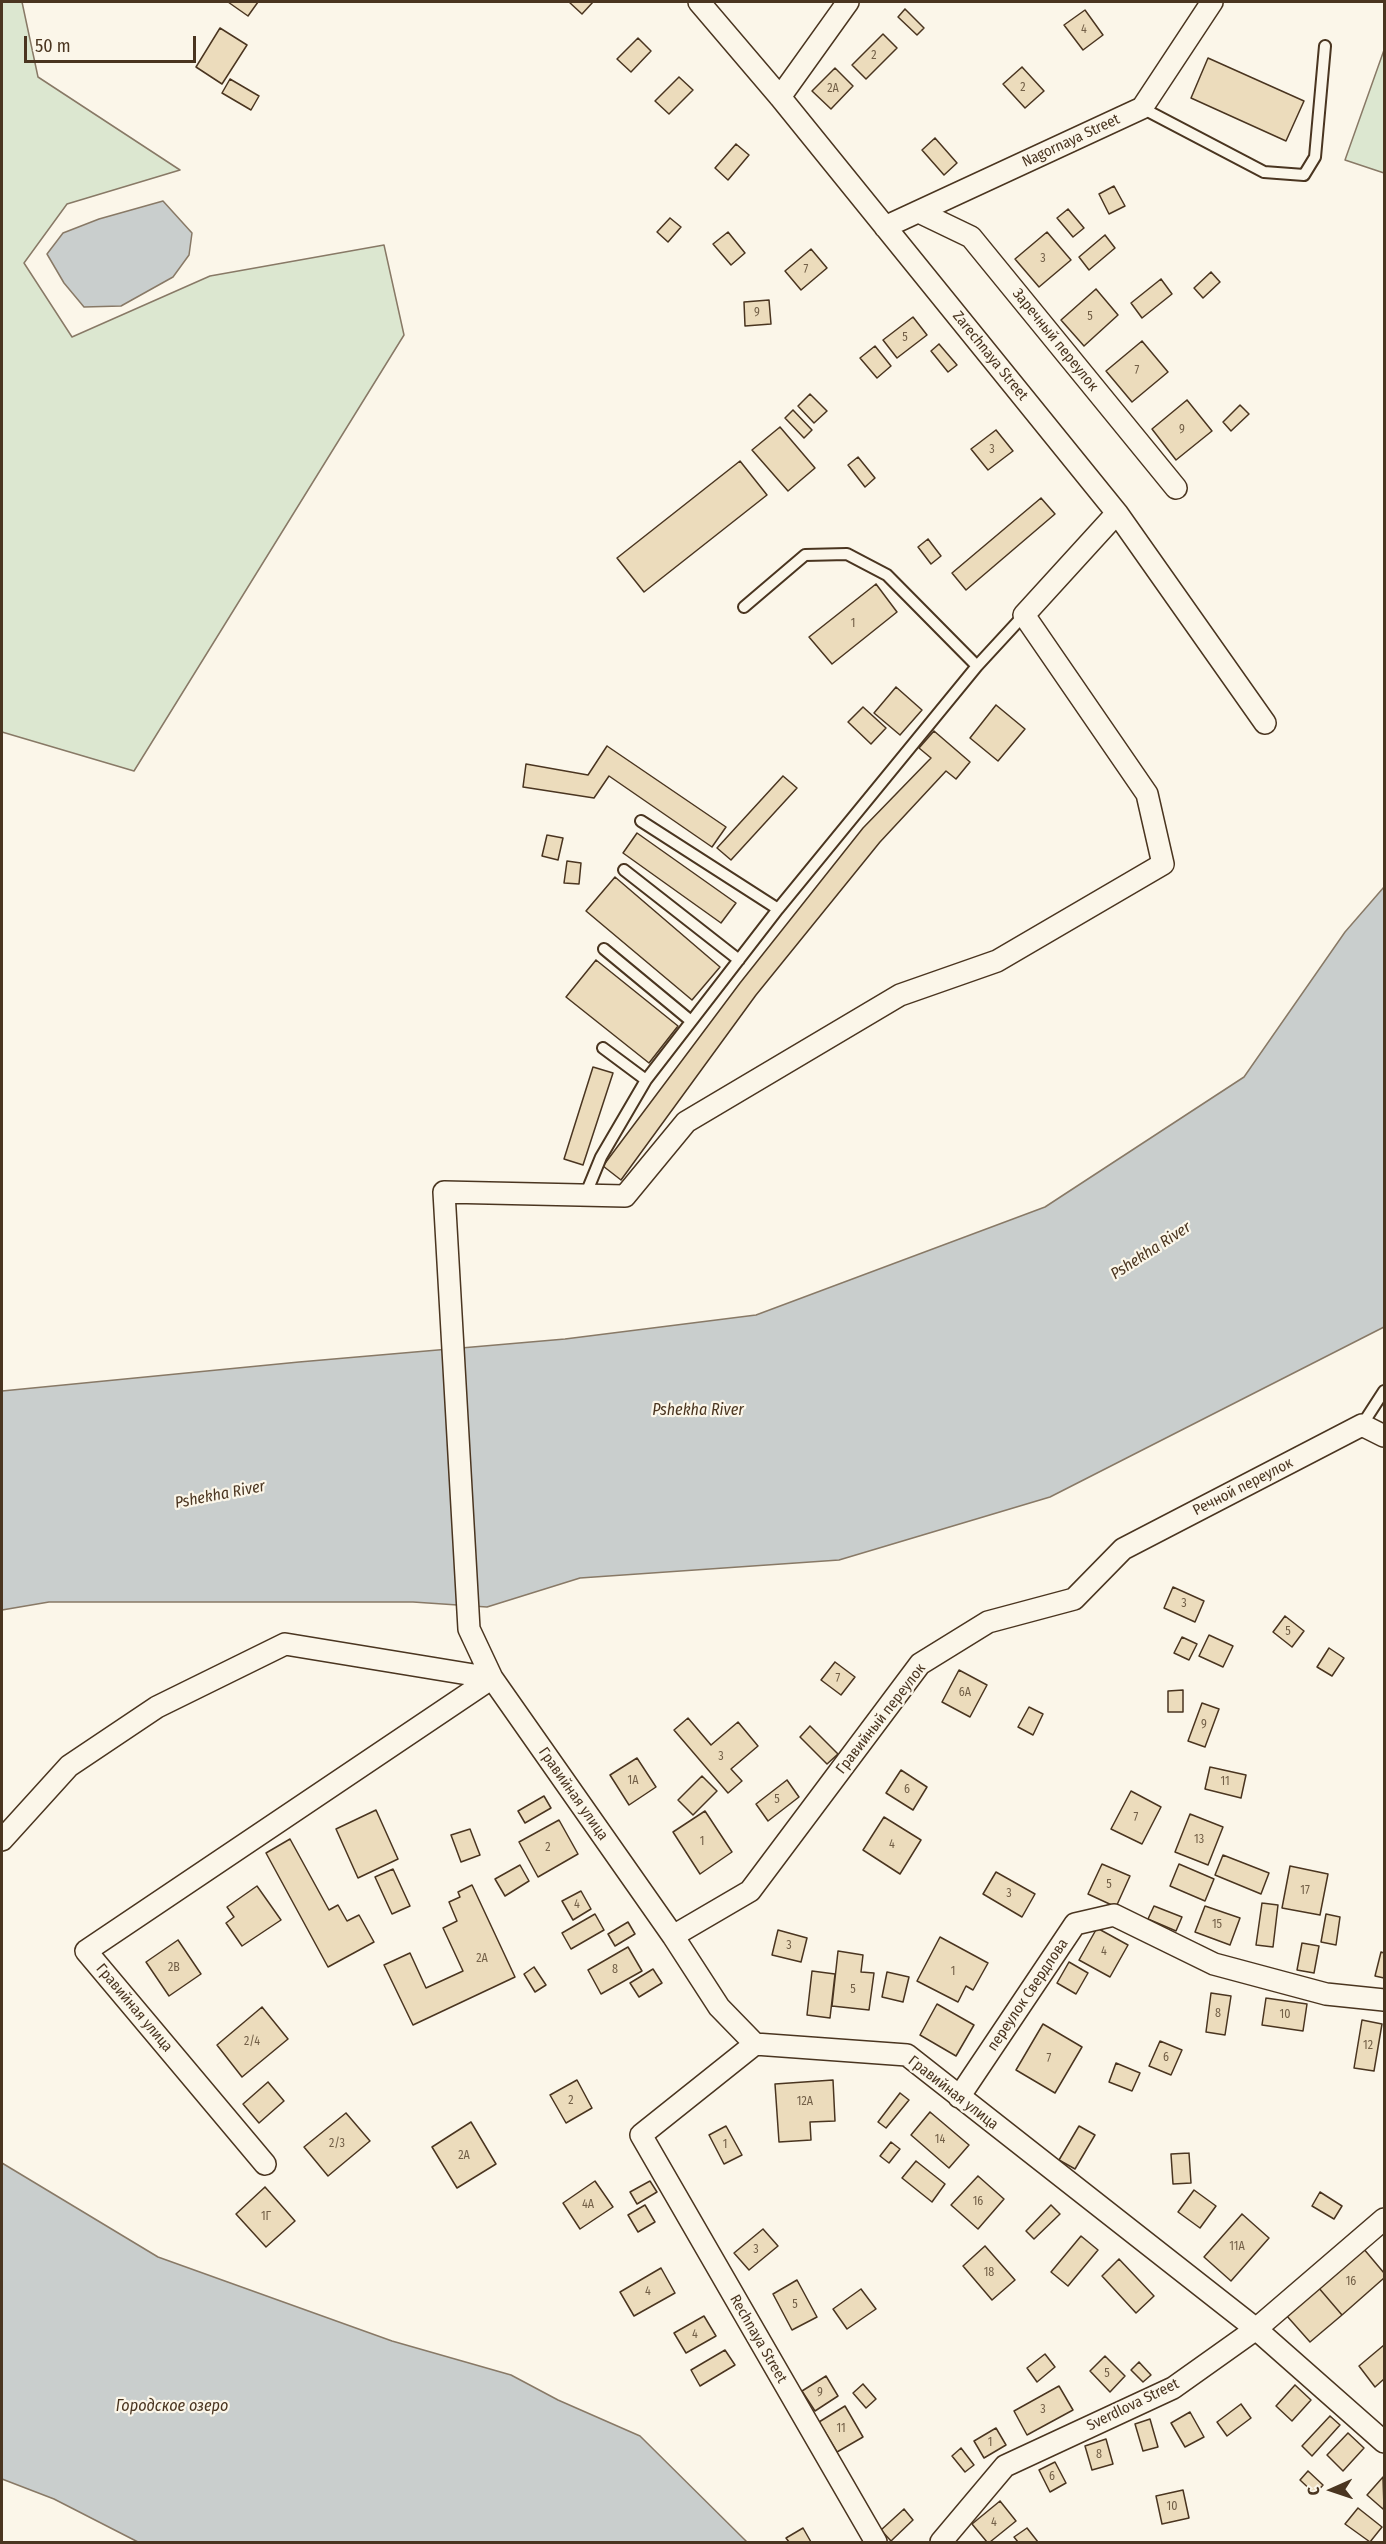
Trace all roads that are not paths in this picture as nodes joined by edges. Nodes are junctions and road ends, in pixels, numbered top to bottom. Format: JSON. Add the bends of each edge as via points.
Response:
{"nodes":[{"id":1,"x":699,"y":2,"type":"edge"},
{"id":2,"x":848,"y":2,"type":"edge"},
{"id":3,"x":1212,"y":2,"type":"edge"},
{"id":4,"x":1325,"y":46,"type":"dead end"},
{"id":5,"x":780,"y":97,"type":"junction"},
{"id":6,"x":1142,"y":108,"type":"junction"},
{"id":7,"x":919,"y":212,"type":"junction"},
{"id":8,"x":885,"y":227,"type":"junction"},
{"id":9,"x":1176,"y":488,"type":"dead end"},
{"id":10,"x":1117,"y":513,"type":"junction"},
{"id":11,"x":744,"y":607,"type":"dead end"},
{"id":12,"x":1024,"y":615,"type":"junction"},
{"id":13,"x":976,"y":666,"type":"junction"},
{"id":14,"x":1265,"y":723,"type":"dead end"},
{"id":15,"x":641,"y":821,"type":"dead end"},
{"id":16,"x":624,"y":870,"type":"dead end"},
{"id":17,"x":778,"y":909,"type":"junction"},
{"id":18,"x":604,"y":949,"type":"dead end"},
{"id":19,"x":739,"y":960,"type":"junction"},
{"id":20,"x":691,"y":1021,"type":"junction"},
{"id":21,"x":603,"y":1048,"type":"dead end"},
{"id":22,"x":646,"y":1080,"type":"junction"},
{"id":23,"x":585,"y":1196,"type":"junction"},
{"id":24,"x":1384,"y":1391,"type":"edge"},
{"id":25,"x":1362,"y":1425,"type":"junction"},
{"id":26,"x":1384,"y":1436,"type":"edge"},
{"id":27,"x":1123,"y":1550,"type":"joint"},
{"id":28,"x":492,"y":1678,"type":"junction"},
{"id":29,"x":2,"y":1840,"type":"edge"},
{"id":30,"x":673,"y":1936,"type":"junction"},
{"id":31,"x":1384,"y":2000,"type":"edge"},
{"id":32,"x":755,"y":2044,"type":"junction"},
{"id":33,"x":959,"y":2097,"type":"junction"},
{"id":34,"x":265,"y":2164,"type":"dead end"},
{"id":35,"x":1384,"y":2219,"type":"edge"},
{"id":36,"x":1257,"y":2329,"type":"junction"},
{"id":37,"x":1384,"y":2442,"type":"edge"},
{"id":38,"x":876,"y":2542,"type":"edge"},
{"id":39,"x":941,"y":2542,"type":"edge"}],
"edges":[{"from":1,"to":5,"type":"street","name":"Zarechnaya Street"},
{"from":2,"to":5,"type":"street"},
{"from":3,"to":6,"type":"street"},
{"from":4,"to":6,"type":"lane","via":[[1315,157],[1304,175],[1264,172]]},
{"from":5,"to":8,"type":"street","name":"Zarechnaya Street"},
{"from":6,"to":7,"type":"street","name":"Nagornaya Street"},
{"from":7,"to":8,"type":"street","name":"Nagornaya Street"},
{"from":7,"to":9,"type":"street","name":"Заречный переулок","via":[[970,237]]},
{"from":8,"to":10,"type":"street","name":"Zarechnaya Street"},
{"from":10,"to":12,"type":"street"},
{"from":10,"to":14,"type":"street","name":"Zarechnaya Street"},
{"from":11,"to":13,"type":"lane","via":[[805,555],[847,554],[887,575]]},
{"from":12,"to":13,"type":"lane"},
{"from":12,"to":23,"type":"street","via":[[1146,794],[1163,864],[997,961],[900,995],[686,1122],[625,1196]]},
{"from":13,"to":17,"type":"lane"},
{"from":15,"to":17,"type":"lane"},
{"from":16,"to":19,"type":"lane"},
{"from":17,"to":19,"type":"lane"},
{"from":18,"to":20,"type":"lane"},
{"from":19,"to":20,"type":"lane"},
{"from":20,"to":22,"type":"lane"},
{"from":21,"to":22,"type":"lane"},
{"from":22,"to":23,"type":"lane","via":[[601,1156]]},
{"from":23,"to":28,"type":"street","name":"Гравийная улица","via":[[444,1192],[469,1629]]},
{"from":24,"to":25,"type":"lane"},
{"from":25,"to":26,"type":"street"},
{"from":25,"to":27,"type":"street","name":"Речной переулок"},
{"from":27,"to":30,"type":"street","name":"Гравийный переулок","via":[[1074,1599],[988,1622],[920,1664],[750,1891]]},
{"from":28,"to":29,"type":"street","via":[[285,1644],[157,1707],[69,1766]]},
{"from":28,"to":30,"type":"street","name":"Гравийная улица"},
{"from":28,"to":34,"type":"street","name":"Гравийная улица","via":[[86,1951]]},
{"from":30,"to":32,"type":"street","name":"Гравийная улица","via":[[719,2007]]},
{"from":31,"to":33,"type":"street","name":"переулок Свердлова","via":[[1326,1994],[1214,1964],[1114,1915],[1075,1924]]},
{"from":32,"to":33,"type":"street","name":"Гравийная улица","via":[[907,2055]]},
{"from":32,"to":38,"type":"street","name":"Rechnaya Street","via":[[641,2135]]},
{"from":33,"to":36,"type":"street","name":"Гравийная улица"},
{"from":35,"to":36,"type":"street","name":"Sverdlova Street"},
{"from":36,"to":37,"type":"street","name":"Гравийная улица"},
{"from":36,"to":39,"type":"street","name":"Sverdlova Street","via":[[1173,2388],[1005,2466]]}]}
